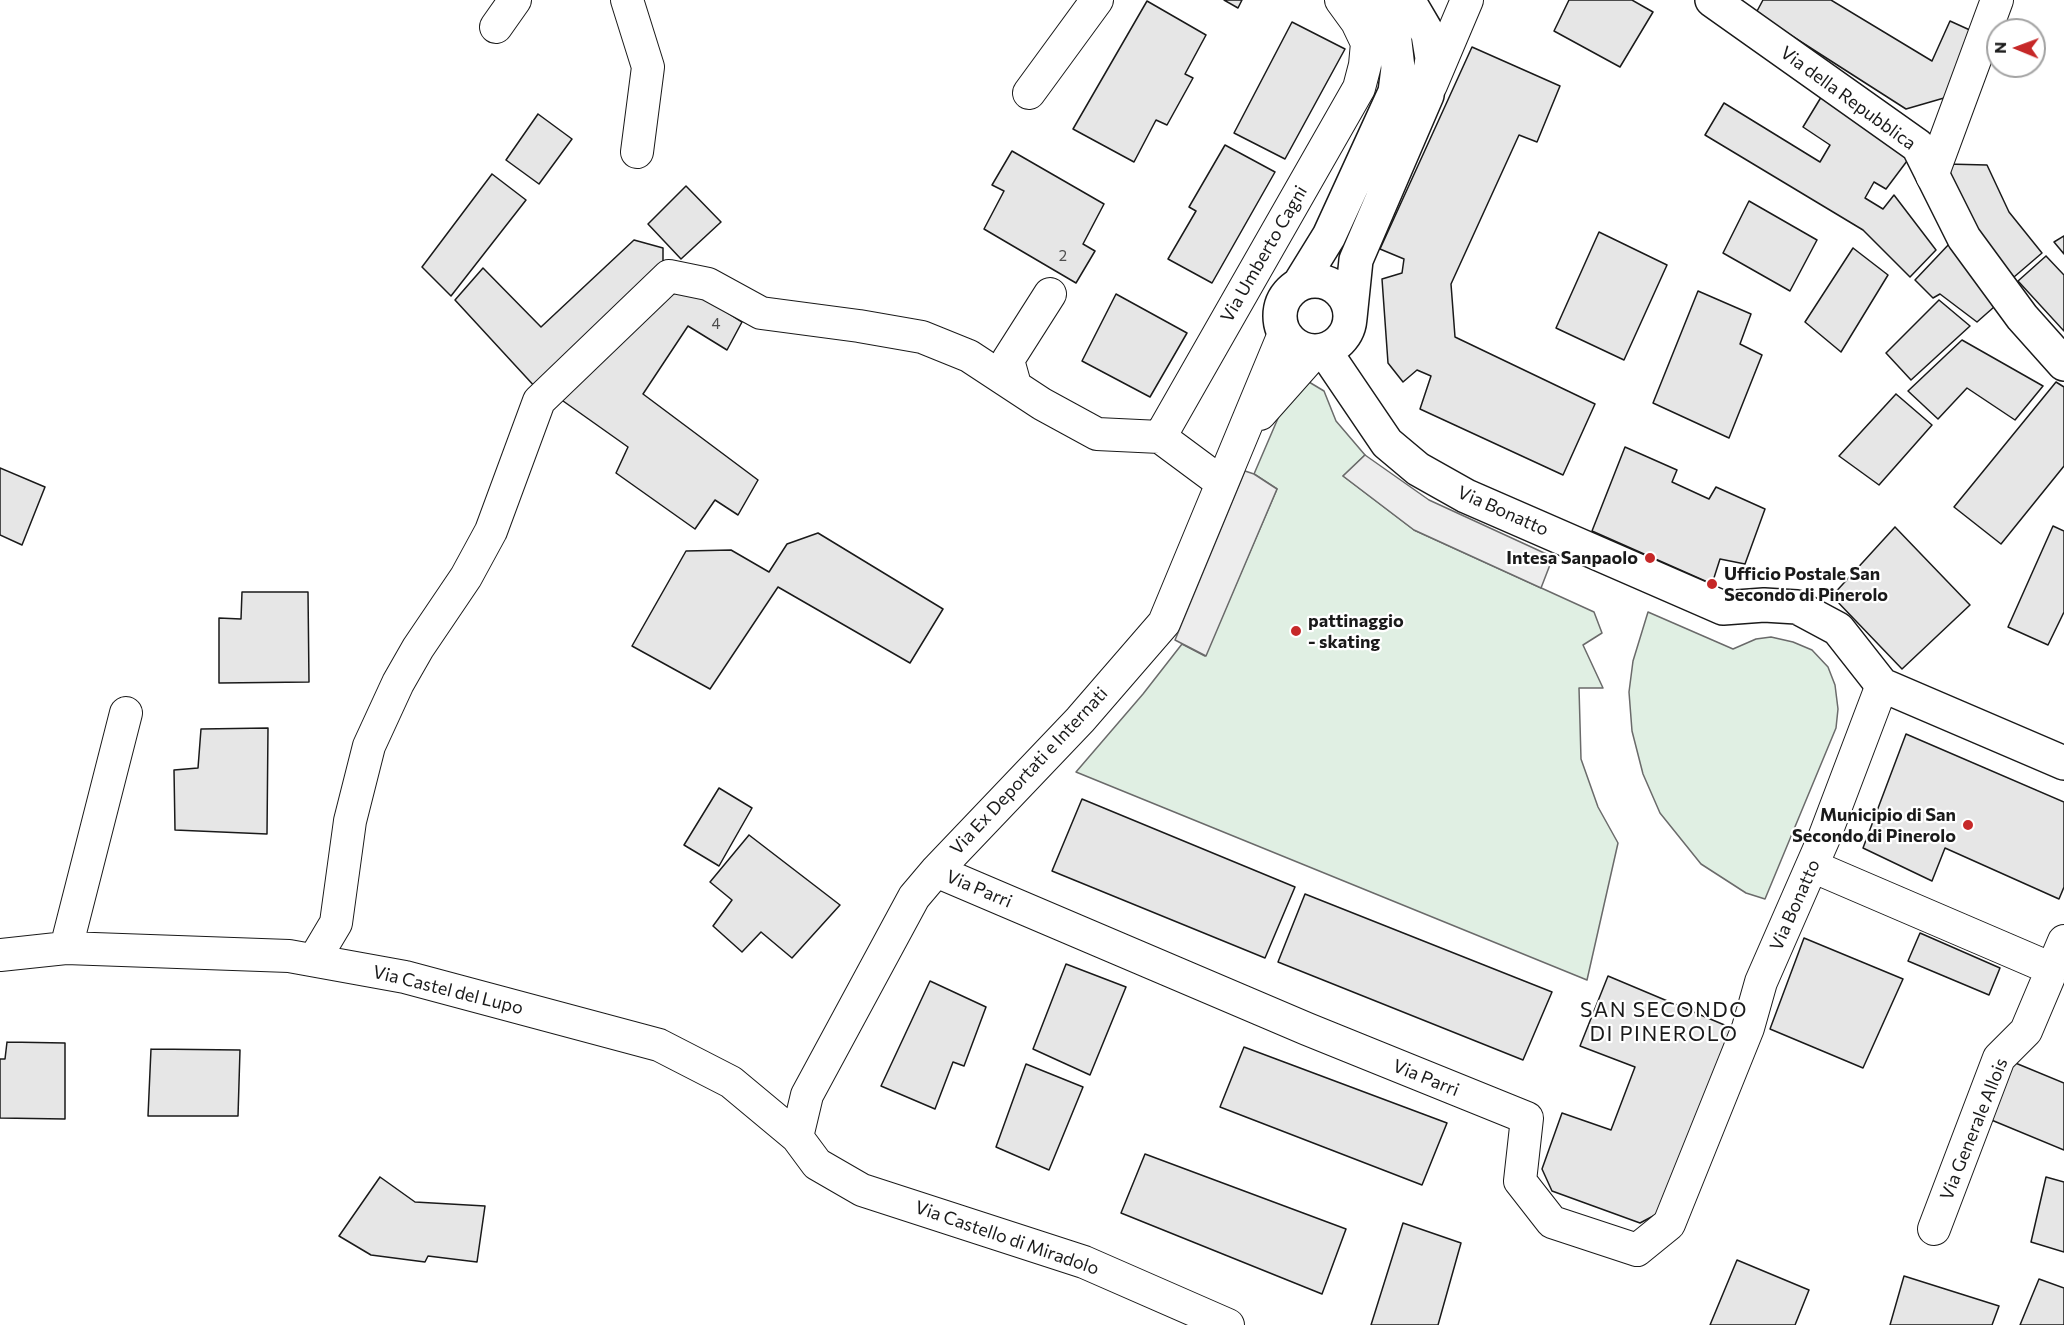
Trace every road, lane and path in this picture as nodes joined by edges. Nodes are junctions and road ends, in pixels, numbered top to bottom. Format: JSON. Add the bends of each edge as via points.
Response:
{"nodes":[{"id":1,"x":515,"y":0,"type":"edge"},
{"id":2,"x":627,"y":0,"type":"edge"},
{"id":3,"x":1097,"y":0,"type":"edge"},
{"id":4,"x":1341,"y":0,"type":"edge"},
{"id":5,"x":1375,"y":0,"type":"edge"},
{"id":6,"x":1408,"y":0,"type":"edge"},
{"id":7,"x":1467,"y":0,"type":"edge"},
{"id":8,"x":1712,"y":0,"type":"edge"},
{"id":9,"x":1997,"y":0,"type":"edge"},
{"id":10,"x":496,"y":27,"type":"dead end"},
{"id":11,"x":1029,"y":93,"type":"dead end"},
{"id":12,"x":1427,"y":95,"type":"junction"},
{"id":13,"x":637,"y":152,"type":"dead end"},
{"id":14,"x":1932,"y":176,"type":"junction"},
{"id":15,"x":1300,"y":283,"type":"junction"},
{"id":16,"x":1050,"y":294,"type":"dead end"},
{"id":17,"x":1284,"y":334,"type":"junction"},
{"id":18,"x":1334,"y":338,"type":"junction"},
{"id":19,"x":2064,"y":364,"type":"edge"},
{"id":20,"x":1015,"y":384,"type":"junction"},
{"id":21,"x":1241,"y":435,"type":"junction"},
{"id":22,"x":1160,"y":437,"type":"junction"},
{"id":23,"x":1222,"y":483,"type":"junction"},
{"id":24,"x":1882,"y":685,"type":"junction"},
{"id":25,"x":126,"y":713,"type":"dead end"},
{"id":26,"x":2064,"y":763,"type":"edge"},
{"id":27,"x":1812,"y":866,"type":"junction"},
{"id":28,"x":936,"y":870,"type":"junction"},
{"id":29,"x":2064,"y":941,"type":"edge"},
{"id":30,"x":66,"y":948,"type":"junction"},
{"id":31,"x":0,"y":955,"type":"edge"},
{"id":32,"x":314,"y":960,"type":"junction"},
{"id":33,"x":2052,"y":969,"type":"junction"},
{"id":34,"x":1735,"y":1059,"type":"joint"},
{"id":35,"x":797,"y":1137,"type":"junction"},
{"id":36,"x":1934,"y":1229,"type":"dead end"},
{"id":37,"x":1228,"y":1325,"type":"edge"}],
"edges":[{"from":1,"to":10,"type":"street"},
{"from":2,"to":13,"type":"street","via":[[648,67]]},
{"from":3,"to":11,"type":"street"},
{"from":4,"to":22,"type":"street","name":"Via Umberto Cagni","via":[[1367,43],[1359,88]]},
{"from":5,"to":15,"type":"street","via":[[1386,16],[1395,42],[1395,92],[1329,236]]},
{"from":6,"to":12,"type":"street","via":[[1428,34],[1432,58]]},
{"from":7,"to":12,"type":"street"},
{"from":8,"to":14,"type":"street","name":"Via della Repubblica","via":[[1918,146]]},
{"from":9,"to":14,"type":"street"},
{"from":12,"to":18,"type":"street","via":[[1356,260]]},
{"from":14,"to":19,"type":"street","name":"Via della Repubblica","via":[[1964,238],[2022,317]]},
{"from":15,"to":17,"type":"street","via":[[1283,299],[1280,322]]},
{"from":15,"to":18,"type":"street","via":[[1324,281],[1344,294]]},
{"from":16,"to":20,"type":"street","via":[[1008,360]]},
{"from":17,"to":18,"type":"street","via":[[1297,347]]},
{"from":17,"to":21,"type":"street","name":"Via Ex Deportati e Internati"},
{"from":18,"to":21,"type":"street","name":"Via Ex Deportati e Internati"},
{"from":18,"to":24,"type":"street","name":"Via Bonatto","via":[[1363,406],[1387,443],[1418,469],[1466,496],[1723,608],[1797,607],[1838,629]]},
{"from":20,"to":22,"type":"street","via":[[1042,404],[1097,434]]},
{"from":20,"to":32,"type":"street","via":[[969,357],[922,337],[761,313],[708,284],[669,276],[539,401],[491,531],[398,683],[369,746],[350,821],[336,923]]},
{"from":21,"to":23,"type":"street","name":"Via Ex Deportati e Internati"},
{"from":22,"to":23,"type":"street"},
{"from":23,"to":28,"type":"street","name":"Via Ex Deportati e Internati","via":[[1164,623],[1080,720]]},
{"from":24,"to":26,"type":"street","name":"Via Bonatto"},
{"from":24,"to":27,"type":"street","name":"Via Bonatto"},
{"from":25,"to":30,"type":"street"},
{"from":27,"to":33,"type":"street"},
{"from":27,"to":34,"type":"street","name":"Via Bonatto","via":[[1761,982]]},
{"from":28,"to":34,"type":"street","name":"Via Parri","via":[[1527,1118],[1520,1182],[1551,1222],[1637,1250],[1669,1224]]},
{"from":28,"to":35,"type":"street","name":"Via Ex Deportati e Internati","via":[[914,897],[807,1095]]},
{"from":29,"to":33,"type":"street","name":"Via Generale Allois"},
{"from":30,"to":31,"type":"street","name":"Via Castel del Lupo"},
{"from":30,"to":32,"type":"street","name":"Via Castel del Lupo"},
{"from":32,"to":35,"type":"street","name":"Via Castel del Lupo","via":[[405,977],[659,1045],[731,1082]]},
{"from":33,"to":36,"type":"street","name":"Via Generale Allois","via":[[2026,1031],[1999,1058]]},
{"from":35,"to":37,"type":"street","name":"Via Castello di Miradolo","via":[[817,1164],[862,1190],[1084,1263]]}]}
